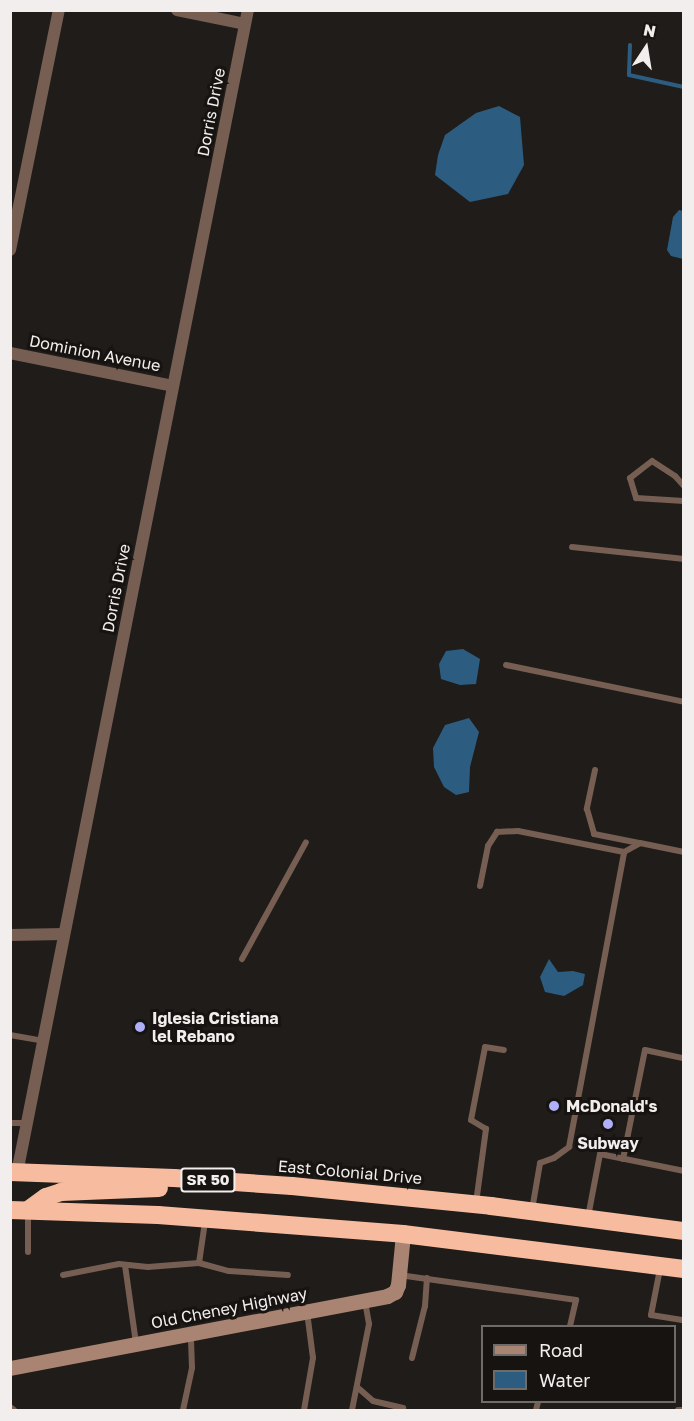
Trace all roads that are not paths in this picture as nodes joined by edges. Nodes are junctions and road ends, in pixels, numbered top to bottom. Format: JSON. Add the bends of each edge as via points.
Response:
{"nodes":[{"id":1,"x":59,"y":10,"type":"edge"},
{"id":2,"x":177,"y":10,"type":"edge"},
{"id":3,"x":248,"y":10,"type":"edge"},
{"id":4,"x":245,"y":24,"type":"junction"},
{"id":5,"x":10,"y":250,"type":"edge"},
{"id":6,"x":10,"y":353,"type":"edge"},
{"id":7,"x":173,"y":386,"type":"junction"},
{"id":8,"x":684,"y":486,"type":"edge"},
{"id":9,"x":684,"y":501,"type":"edge"},
{"id":10,"x":572,"y":547,"type":"dead end"},
{"id":11,"x":684,"y":559,"type":"edge"},
{"id":12,"x":506,"y":665,"type":"dead end"},
{"id":13,"x":684,"y":702,"type":"edge"},
{"id":14,"x":595,"y":770,"type":"dead end"},
{"id":15,"x":306,"y":842,"type":"dead end"},
{"id":16,"x":640,"y":843,"type":"junction"},
{"id":17,"x":624,"y":852,"type":"junction"},
{"id":18,"x":684,"y":852,"type":"edge"},
{"id":19,"x":480,"y":886,"type":"dead end"},
{"id":20,"x":64,"y":934,"type":"junction"},
{"id":21,"x":10,"y":935,"type":"edge"},
{"id":22,"x":242,"y":959,"type":"dead end"},
{"id":23,"x":10,"y":1035,"type":"edge"},
{"id":24,"x":43,"y":1041,"type":"junction"},
{"id":25,"x":504,"y":1050,"type":"dead end"},
{"id":26,"x":684,"y":1058,"type":"edge"},
{"id":27,"x":10,"y":1123,"type":"edge"},
{"id":28,"x":27,"y":1124,"type":"junction"},
{"id":29,"x":623,"y":1159,"type":"junction"},
{"id":30,"x":684,"y":1171,"type":"edge"},
{"id":31,"x":13,"y":1174,"type":"edge"},
{"id":32,"x":174,"y":1178,"type":"junction"},
{"id":33,"x":476,"y":1204,"type":"junction"},
{"id":34,"x":19,"y":1210,"type":"edge"},
{"id":35,"x":532,"y":1211,"type":"junction"},
{"id":36,"x":205,"y":1218,"type":"junction"},
{"id":37,"x":588,"y":1218,"type":"junction"},
{"id":38,"x":684,"y":1232,"type":"edge"},
{"id":39,"x":403,"y":1234,"type":"junction"},
{"id":40,"x":28,"y":1252,"type":"dead end"},
{"id":41,"x":199,"y":1263,"type":"junction"},
{"id":42,"x":125,"y":1264,"type":"junction"},
{"id":43,"x":660,"y":1266,"type":"junction"},
{"id":44,"x":684,"y":1269,"type":"edge"},
{"id":45,"x":63,"y":1275,"type":"dead end"},
{"id":46,"x":288,"y":1275,"type":"dead end"},
{"id":47,"x":399,"y":1275,"type":"junction"},
{"id":48,"x":427,"y":1278,"type":"junction"},
{"id":49,"x":365,"y":1300,"type":"junction"},
{"id":50,"x":307,"y":1311,"type":"junction"},
{"id":51,"x":684,"y":1320,"type":"edge"},
{"id":52,"x":570,"y":1325,"type":"edge"},
{"id":53,"x":191,"y":1333,"type":"junction"},
{"id":54,"x":136,"y":1343,"type":"junction"},
{"id":55,"x":412,"y":1358,"type":"dead end"},
{"id":56,"x":10,"y":1368,"type":"edge"},
{"id":57,"x":357,"y":1387,"type":"junction"},
{"id":58,"x":10,"y":1407,"type":"edge"},
{"id":59,"x":403,"y":1408,"type":"dead end"},
{"id":60,"x":14,"y":1410,"type":"edge"},
{"id":61,"x":183,"y":1410,"type":"edge"},
{"id":62,"x":304,"y":1410,"type":"edge"},
{"id":63,"x":352,"y":1410,"type":"edge"}],
"edges":[{"from":1,"to":5,"type":"street"},
{"from":2,"to":4,"type":"street"},
{"from":3,"to":4,"type":"street","name":"Dorris Drive"},
{"from":4,"to":7,"type":"street","name":"Dorris Drive"},
{"from":6,"to":7,"type":"street","name":"Dominion Avenue"},
{"from":7,"to":20,"type":"street","name":"Dorris Drive"},
{"from":8,"to":9,"type":"lane","via":[[652,461],[630,478],[636,498]]},
{"from":10,"to":11,"type":"lane"},
{"from":12,"to":13,"type":"lane"},
{"from":14,"to":16,"type":"lane","via":[[587,809],[594,834]]},
{"from":15,"to":22,"type":"lane"},
{"from":16,"to":17,"type":"lane"},
{"from":16,"to":18,"type":"lane"},
{"from":17,"to":19,"type":"lane","via":[[518,831],[497,832],[488,846]]},
{"from":17,"to":35,"type":"lane","via":[[569,1147],[540,1164]]},
{"from":20,"to":21,"type":"street"},
{"from":20,"to":24,"type":"street","name":"Dorris Drive"},
{"from":23,"to":24,"type":"lane"},
{"from":24,"to":28,"type":"street","name":"Dorris Drive"},
{"from":25,"to":33,"type":"lane","via":[[486,1047],[471,1120],[486,1129]]},
{"from":26,"to":29,"type":"lane","via":[[645,1050]]},
{"from":27,"to":28,"type":"lane"},
{"from":28,"to":31,"type":"street","name":"Dorris Drive"},
{"from":29,"to":30,"type":"lane"},
{"from":29,"to":37,"type":"lane","via":[[600,1154]]},
{"from":31,"to":32,"type":"highway","name":"East Colonial Drive","number":"SR 50"},
{"from":32,"to":33,"type":"highway","name":"East Colonial Drive","number":"SR 50"},
{"from":32,"to":34,"type":"highway","via":[[165,1188],[61,1192]]},
{"from":33,"to":35,"type":"highway","name":"East Colonial Drive","number":"SR 50"},
{"from":34,"to":36,"type":"highway","number":"SR 50"},
{"from":34,"to":40,"type":"lane"},
{"from":35,"to":37,"type":"highway","name":"East Colonial Drive","number":"SR 50"},
{"from":36,"to":39,"type":"highway","number":"SR 50"},
{"from":36,"to":41,"type":"lane"},
{"from":37,"to":38,"type":"highway","name":"East Colonial Drive","number":"SR 50"},
{"from":39,"to":43,"type":"highway","number":"SR 50"},
{"from":39,"to":47,"type":"street"},
{"from":41,"to":42,"type":"lane","via":[[148,1268]]},
{"from":41,"to":46,"type":"lane"},
{"from":42,"to":45,"type":"lane"},
{"from":42,"to":54,"type":"lane"},
{"from":43,"to":44,"type":"highway","number":"SR 50"},
{"from":43,"to":51,"type":"lane","via":[[651,1316]]},
{"from":47,"to":48,"type":"lane"},
{"from":47,"to":49,"type":"street","name":"Old Cheney Highway","via":[[395,1292]]},
{"from":48,"to":52,"type":"lane","via":[[576,1300]]},
{"from":48,"to":55,"type":"lane","via":[[425,1306]]},
{"from":49,"to":50,"type":"street","name":"Old Cheney Highway"},
{"from":49,"to":57,"type":"lane","via":[[369,1324]]},
{"from":50,"to":53,"type":"street","name":"Old Cheney Highway"},
{"from":50,"to":62,"type":"lane","via":[[313,1358]]},
{"from":53,"to":54,"type":"street","name":"Old Cheney Highway"},
{"from":53,"to":61,"type":"lane","via":[[192,1368]]},
{"from":54,"to":56,"type":"street","name":"Old Cheney Highway"},
{"from":57,"to":59,"type":"lane","via":[[379,1404]]},
{"from":57,"to":63,"type":"lane"},
{"from":58,"to":60,"type":"lane"}]}
